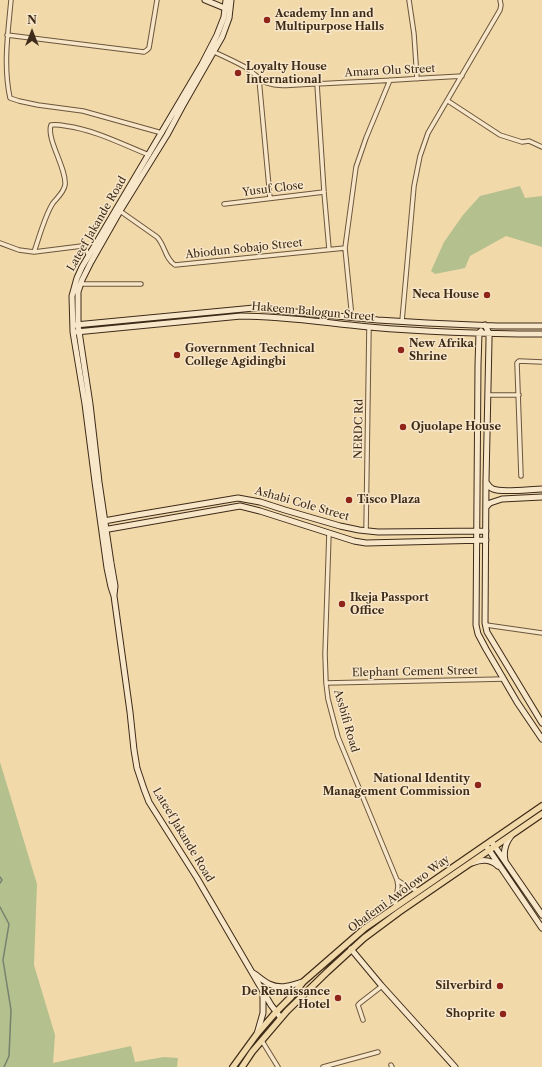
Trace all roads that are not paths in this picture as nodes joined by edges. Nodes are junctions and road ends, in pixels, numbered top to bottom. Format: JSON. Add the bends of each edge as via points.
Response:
{"nodes":[{"id":1,"x":11,"y":0,"type":"edge"},
{"id":2,"x":157,"y":0,"type":"edge"},
{"id":3,"x":205,"y":0,"type":"edge"},
{"id":4,"x":226,"y":0,"type":"edge"},
{"id":5,"x":231,"y":0,"type":"edge"},
{"id":6,"x":409,"y":0,"type":"edge"},
{"id":7,"x":500,"y":0,"type":"edge"},
{"id":8,"x":227,"y":9,"type":"junction"},
{"id":9,"x":7,"y":35,"type":"junction"},
{"id":10,"x":212,"y":50,"type":"junction"},
{"id":11,"x":462,"y":76,"type":"junction"},
{"id":12,"x":259,"y":79,"type":"junction"},
{"id":13,"x":417,"y":79,"type":"junction"},
{"id":14,"x":390,"y":80,"type":"junction"},
{"id":15,"x":317,"y":84,"type":"junction"},
{"id":16,"x":448,"y":101,"type":"junction"},
{"id":17,"x":162,"y":133,"type":"junction"},
{"id":18,"x":542,"y":147,"type":"edge"},
{"id":19,"x":149,"y":155,"type":"junction"},
{"id":20,"x":324,"y":192,"type":"junction"},
{"id":21,"x":270,"y":198,"type":"junction"},
{"id":22,"x":224,"y":204,"type":"dead end"},
{"id":23,"x":120,"y":211,"type":"junction"},
{"id":24,"x":0,"y":243,"type":"edge"},
{"id":25,"x":345,"y":248,"type":"junction"},
{"id":26,"x":329,"y":249,"type":"junction"},
{"id":27,"x":34,"y":252,"type":"junction"},
{"id":28,"x":89,"y":256,"type":"junction"},
{"id":29,"x":80,"y":284,"type":"junction"},
{"id":30,"x":141,"y":284,"type":"dead end"},
{"id":31,"x":311,"y":313,"type":"junction"},
{"id":32,"x":148,"y":318,"type":"junction"},
{"id":33,"x":352,"y":318,"type":"junction"},
{"id":34,"x":310,"y":321,"type":"junction"},
{"id":35,"x":402,"y":321,"type":"junction"},
{"id":36,"x":75,"y":325,"type":"junction"},
{"id":37,"x":149,"y":325,"type":"junction"},
{"id":38,"x":486,"y":325,"type":"junction"},
{"id":39,"x":542,"y":326,"type":"edge"},
{"id":40,"x":369,"y":327,"type":"junction"},
{"id":41,"x":76,"y":332,"type":"junction"},
{"id":42,"x":479,"y":333,"type":"junction"},
{"id":43,"x":489,"y":333,"type":"junction"},
{"id":44,"x":542,"y":334,"type":"edge"},
{"id":45,"x":542,"y":362,"type":"edge"},
{"id":46,"x":478,"y":365,"type":"junction"},
{"id":47,"x":489,"y":365,"type":"junction"},
{"id":48,"x":519,"y":394,"type":"junction"},
{"id":49,"x":488,"y":395,"type":"junction"},
{"id":50,"x":522,"y":476,"type":"dead end"},
{"id":51,"x":486,"y":481,"type":"junction"},
{"id":52,"x":542,"y":489,"type":"edge"},
{"id":53,"x":542,"y":497,"type":"edge"},
{"id":54,"x":486,"y":507,"type":"junction"},
{"id":55,"x":132,"y":516,"type":"junction"},
{"id":56,"x":103,"y":522,"type":"junction"},
{"id":57,"x":133,"y":524,"type":"junction"},
{"id":58,"x":104,"y":530,"type":"junction"},
{"id":59,"x":366,"y":531,"type":"junction"},
{"id":60,"x":476,"y":531,"type":"junction"},
{"id":61,"x":486,"y":531,"type":"junction"},
{"id":62,"x":446,"y":532,"type":"junction"},
{"id":63,"x":329,"y":533,"type":"junction"},
{"id":64,"x":476,"y":540,"type":"junction"},
{"id":65,"x":486,"y":540,"type":"junction"},
{"id":66,"x":446,"y":541,"type":"junction"},
{"id":67,"x":486,"y":625,"type":"junction"},
{"id":68,"x":542,"y":633,"type":"edge"},
{"id":69,"x":504,"y":678,"type":"junction"},
{"id":70,"x":326,"y":683,"type":"junction"},
{"id":71,"x":542,"y":723,"type":"edge"},
{"id":72,"x":542,"y":740,"type":"edge"},
{"id":73,"x":542,"y":806,"type":"edge"},
{"id":74,"x":542,"y":814,"type":"edge"},
{"id":75,"x":512,"y":834,"type":"junction"},
{"id":76,"x":492,"y":844,"type":"junction"},
{"id":77,"x":487,"y":847,"type":"junction"},
{"id":78,"x":506,"y":863,"type":"junction"},
{"id":79,"x":468,"y":865,"type":"junction"},
{"id":80,"x":503,"y":871,"type":"junction"},
{"id":81,"x":397,"y":880,"type":"junction"},
{"id":82,"x":420,"y":891,"type":"junction"},
{"id":83,"x":394,"y":908,"type":"junction"},
{"id":84,"x":542,"y":914,"type":"edge"},
{"id":85,"x":542,"y":928,"type":"edge"},
{"id":86,"x":351,"y":949,"type":"junction"},
{"id":87,"x":252,"y":973,"type":"junction"},
{"id":88,"x":303,"y":982,"type":"junction"},
{"id":89,"x":382,"y":986,"type":"junction"},
{"id":90,"x":263,"y":992,"type":"junction"},
{"id":91,"x":276,"y":1012,"type":"junction"},
{"id":92,"x":281,"y":1018,"type":"junction"},
{"id":93,"x":362,"y":1020,"type":"dead end"},
{"id":94,"x":257,"y":1034,"type":"junction"},
{"id":95,"x":262,"y":1041,"type":"junction"},
{"id":96,"x":378,"y":1052,"type":"dead end"},
{"id":97,"x":233,"y":1067,"type":"edge"},
{"id":98,"x":242,"y":1067,"type":"edge"},
{"id":99,"x":278,"y":1067,"type":"edge"},
{"id":100,"x":323,"y":1067,"type":"edge"},
{"id":101,"x":455,"y":1067,"type":"edge"}],
"edges":[{"from":1,"to":9,"type":"street"},
{"from":2,"to":9,"type":"street","via":[[149,48],[144,52]]},
{"from":3,"to":8,"type":"street"},
{"from":4,"to":8,"type":"street","name":"Lateef Jakande Road"},
{"from":5,"to":8,"type":"street","name":"Lateef Jakande Road"},
{"from":6,"to":13,"type":"street"},
{"from":7,"to":11,"type":"street","via":[[500,10]]},
{"from":8,"to":10,"type":"street","name":"Lateef Jakande Road"},
{"from":9,"to":17,"type":"street","via":[[6,70],[10,98],[83,111]]},
{"from":10,"to":12,"type":"street","name":"Amara Olu Street","via":[[246,68]]},
{"from":10,"to":17,"type":"street","name":"Lateef Jakande Road"},
{"from":10,"to":23,"type":"street","name":"Lateef Jakande Road","via":[[168,135]]},
{"from":11,"to":13,"type":"street","name":"Amara Olu Street"},
{"from":11,"to":16,"type":"street"},
{"from":12,"to":15,"type":"street","name":"Amara Olu Street","via":[[279,86]]},
{"from":12,"to":21,"type":"street"},
{"from":13,"to":14,"type":"street","name":"Amara Olu Street"},
{"from":14,"to":15,"type":"street","name":"Amara Olu Street"},
{"from":14,"to":25,"type":"street","name":"Hakeem Balogun Street","via":[[356,167]]},
{"from":15,"to":20,"type":"street"},
{"from":16,"to":18,"type":"street","via":[[500,135]]},
{"from":16,"to":35,"type":"street","via":[[428,134],[417,168]]},
{"from":17,"to":19,"type":"street","name":"Lateef Jakande Road"},
{"from":19,"to":27,"type":"street","via":[[94,132],[76,127],[51,125],[50,133],[65,184],[52,205]]},
{"from":19,"to":28,"type":"street","name":"Lateef Jakande Road"},
{"from":20,"to":21,"type":"street","name":"Yusuf Close"},
{"from":20,"to":26,"type":"street"},
{"from":21,"to":22,"type":"street","name":"Yusuf Close"},
{"from":23,"to":26,"type":"street","name":"Abiodun Sobajo Street","via":[[157,237],[168,258],[175,265]]},
{"from":23,"to":29,"type":"street","name":"Lateef Jakande Road"},
{"from":24,"to":27,"type":"street"},
{"from":25,"to":26,"type":"street","name":"Abiodun Sobajo Street"},
{"from":25,"to":33,"type":"street","name":"Hakeem Balogun Street"},
{"from":27,"to":28,"type":"street","via":[[80,246],[85,248]]},
{"from":28,"to":36,"type":"street","name":"Lateef Jakande Road","via":[[73,290]]},
{"from":29,"to":30,"type":"street"},
{"from":29,"to":36,"type":"street","name":"Lateef Jakande Road"},
{"from":31,"to":32,"type":"street","name":"Hakeem Balogun Street","via":[[254,308]]},
{"from":31,"to":33,"type":"street","name":"Hakeem Balogun Street"},
{"from":31,"to":34,"type":"street"},
{"from":32,"to":36,"type":"street","name":"Hakeem Balogun Street"},
{"from":32,"to":37,"type":"street"},
{"from":33,"to":35,"type":"street","name":"Hakeem Balogun Street"},
{"from":34,"to":37,"type":"street","name":"Hakeem Balogun Street","via":[[241,316]]},
{"from":34,"to":40,"type":"street","name":"Hakeem Balogun Street"},
{"from":35,"to":38,"type":"street","name":"Hakeem Balogun Street"},
{"from":36,"to":41,"type":"street","name":"Lateef Jakande Road"},
{"from":37,"to":41,"type":"street","name":"Hakeem Balogun Street"},
{"from":38,"to":39,"type":"street","name":"Hakeem Balogun Street"},
{"from":38,"to":42,"type":"street"},
{"from":38,"to":43,"type":"street"},
{"from":40,"to":42,"type":"street","name":"Hakeem Balogun Street"},
{"from":40,"to":59,"type":"street","name":"NERDC Rd"},
{"from":41,"to":56,"type":"street","name":"Lateef Jakande Road","via":[[90,404]]},
{"from":42,"to":43,"type":"street","name":"Hakeem Balogun Street"},
{"from":42,"to":46,"type":"street"},
{"from":43,"to":44,"type":"street","name":"Hakeem Balogun Street"},
{"from":43,"to":47,"type":"street"},
{"from":45,"to":48,"type":"street","via":[[517,363]]},
{"from":46,"to":47,"type":"street"},
{"from":46,"to":60,"type":"street"},
{"from":47,"to":49,"type":"street"},
{"from":48,"to":49,"type":"street"},
{"from":48,"to":50,"type":"street"},
{"from":49,"to":51,"type":"street"},
{"from":51,"to":52,"type":"street","via":[[493,490]]},
{"from":51,"to":54,"type":"street"},
{"from":53,"to":54,"type":"street","via":[[502,499]]},
{"from":54,"to":61,"type":"street"},
{"from":55,"to":56,"type":"street","name":"Ashabi Cole Street"},
{"from":55,"to":57,"type":"street"},
{"from":55,"to":59,"type":"street","name":"Ashabi Cole Street","via":[[238,498]]},
{"from":56,"to":58,"type":"street","name":"Lateef Jakande Road"},
{"from":57,"to":58,"type":"street","name":"Ashabi Cole Street"},
{"from":57,"to":63,"type":"street","name":"Ashabi Cole Street","via":[[240,506]]},
{"from":58,"to":87,"type":"street","name":"Lateef Jakande Road","via":[[134,750],[144,789],[149,802]]},
{"from":59,"to":62,"type":"street","name":"Ashabi Cole Street"},
{"from":60,"to":61,"type":"street","name":"Ashabi Cole Street"},
{"from":60,"to":62,"type":"street","name":"Ashabi Cole Street"},
{"from":60,"to":64,"type":"street"},
{"from":61,"to":65,"type":"street"},
{"from":62,"to":66,"type":"street"},
{"from":63,"to":66,"type":"street","name":"Ashabi Cole Street","via":[[366,543]]},
{"from":63,"to":70,"type":"street","name":"Assbifi Road"},
{"from":64,"to":65,"type":"street","name":"Ashabi Cole Street"},
{"from":64,"to":66,"type":"street","name":"Ashabi Cole Street"},
{"from":64,"to":69,"type":"street","via":[[476,625],[478,634]]},
{"from":65,"to":67,"type":"street"},
{"from":67,"to":68,"type":"street"},
{"from":67,"to":71,"type":"street","via":[[487,632]]},
{"from":69,"to":70,"type":"street","name":"Elephant Cement Street"},
{"from":69,"to":72,"type":"street"},
{"from":70,"to":81,"type":"street","name":"Assbifi Road","via":[[338,737]]},
{"from":73,"to":76,"type":"main road","name":"Obafemi Awolowo Way"},
{"from":74,"to":75,"type":"main road","name":"Obafemi Awolowo Way"},
{"from":75,"to":76,"type":"main road","name":"Obafemi Awolowo Way"},
{"from":75,"to":78,"type":"street","via":[[505,848]]},
{"from":76,"to":77,"type":"main road","name":"Obafemi Awolowo Way"},
{"from":76,"to":78,"type":"street"},
{"from":77,"to":79,"type":"main road","name":"Obafemi Awolowo Way"},
{"from":77,"to":80,"type":"street"},
{"from":77,"to":82,"type":"main road","name":"Obafemi Awolowo Way"},
{"from":78,"to":84,"type":"street"},
{"from":79,"to":80,"type":"street","via":[[487,860]]},
{"from":79,"to":86,"type":"main road","name":"Obafemi Awolowo Way","via":[[393,916]]},
{"from":80,"to":85,"type":"street"},
{"from":81,"to":82,"type":"street"},
{"from":81,"to":83,"type":"street"},
{"from":82,"to":83,"type":"main road","name":"Obafemi Awolowo Way"},
{"from":83,"to":88,"type":"main road","name":"Obafemi Awolowo Way","via":[[365,928]]},
{"from":86,"to":89,"type":"street"},
{"from":86,"to":92,"type":"main road","name":"Obafemi Awolowo Way"},
{"from":87,"to":88,"type":"street","via":[[278,986],[287,987]]},
{"from":87,"to":90,"type":"street","name":"Lateef Jakande Road"},
{"from":88,"to":91,"type":"main road","name":"Obafemi Awolowo Way"},
{"from":89,"to":93,"type":"street","via":[[358,1005]]},
{"from":89,"to":101,"type":"street"},
{"from":90,"to":91,"type":"street","name":"Lateef Jakande Road"},
{"from":90,"to":94,"type":"street","via":[[263,1013]]},
{"from":91,"to":92,"type":"street","name":"Lateef Jakande Road"},
{"from":91,"to":94,"type":"main road","name":"Obafemi Awolowo Way"},
{"from":92,"to":95,"type":"main road","name":"Obafemi Awolowo Way"},
{"from":94,"to":97,"type":"main road","name":"Obafemi Awolowo Way"},
{"from":95,"to":98,"type":"main road","name":"Obafemi Awolowo Way"},
{"from":95,"to":99,"type":"street"},
{"from":96,"to":100,"type":"street"}]}
